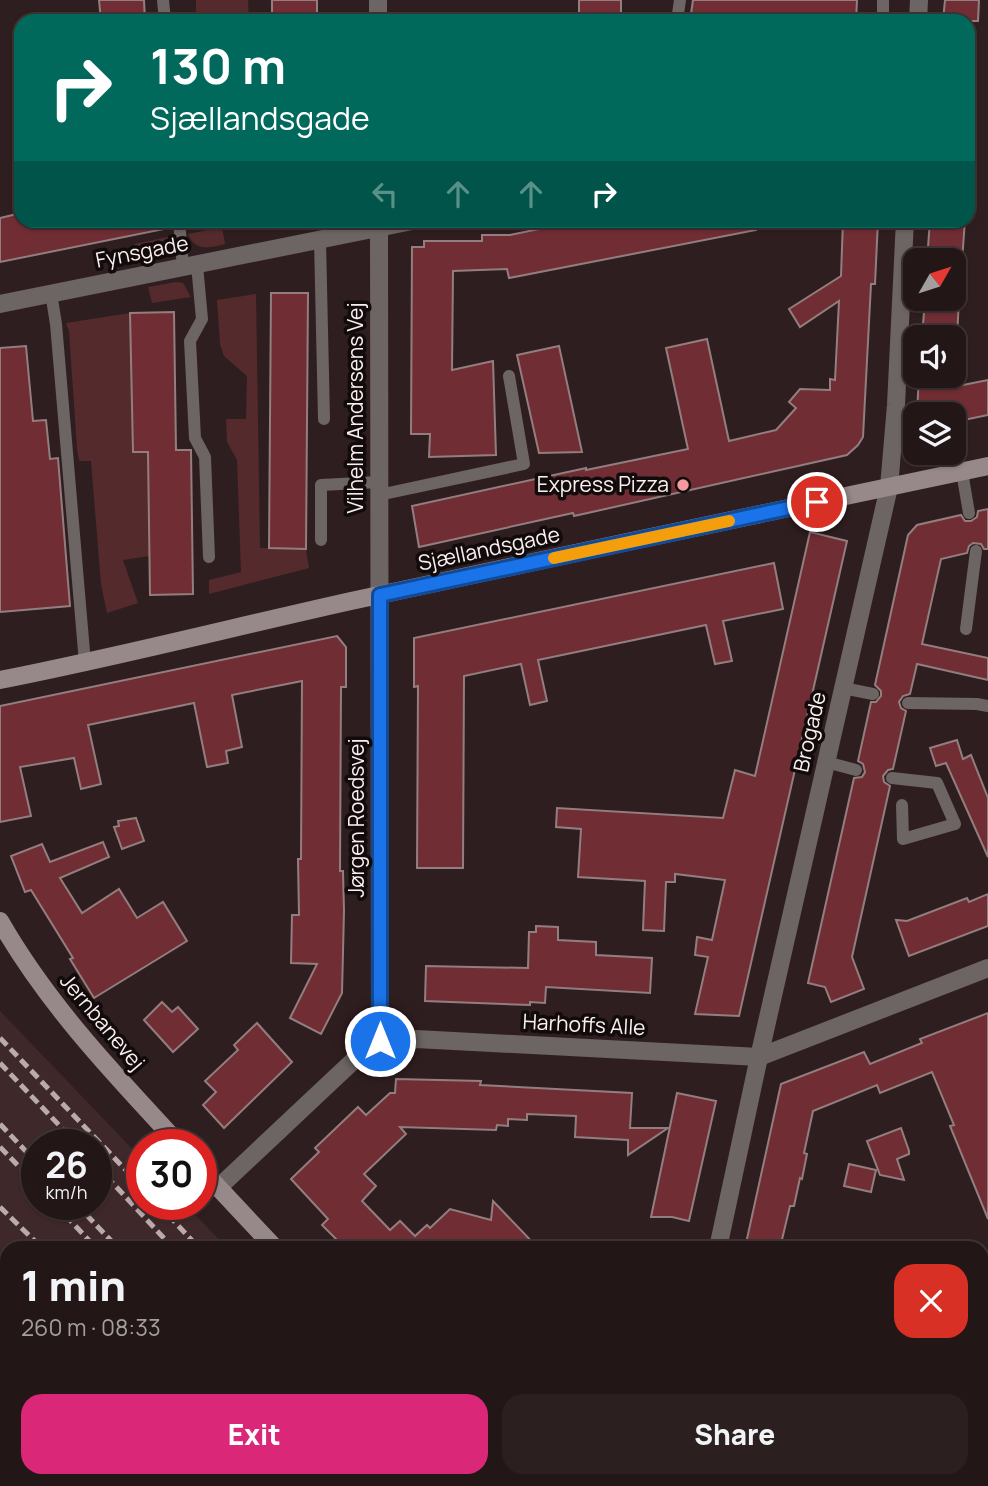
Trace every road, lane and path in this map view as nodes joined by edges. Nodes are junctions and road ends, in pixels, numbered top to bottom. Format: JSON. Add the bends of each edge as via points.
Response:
{"nodes":[{"id":1,"x":181,"y":228,"type":"edge"},
{"id":2,"x":364,"y":228,"type":"edge"},
{"id":3,"x":379,"y":228,"type":"edge"},
{"id":4,"x":905,"y":228,"type":"edge"},
{"id":5,"x":320,"y":240,"type":"junction"},
{"id":6,"x":190,"y":266,"type":"junction"},
{"id":7,"x":51,"y":293,"type":"junction"},
{"id":8,"x":0,"y":304,"type":"edge"},
{"id":9,"x":509,"y":376,"type":"dead end"},
{"id":10,"x":324,"y":419,"type":"dead end"},
{"id":11,"x":988,"y":466,"type":"edge"},
{"id":12,"x":961,"y":471,"type":"junction"},
{"id":13,"x":889,"y":487,"type":"junction"},
{"id":14,"x":379,"y":488,"type":"junction"},
{"id":15,"x":969,"y":513,"type":"dead end"},
{"id":16,"x":321,"y":540,"type":"dead end"},
{"id":17,"x":976,"y":551,"type":"dead end"},
{"id":18,"x":209,"y":557,"type":"dead end"},
{"id":19,"x":380,"y":595,"type":"junction"},
{"id":20,"x":966,"y":629,"type":"dead end"},
{"id":21,"x":85,"y":663,"type":"junction"},
{"id":22,"x":0,"y":680,"type":"edge"},
{"id":23,"x":843,"y":688,"type":"junction"},
{"id":24,"x":873,"y":694,"type":"dead end"},
{"id":25,"x":908,"y":704,"type":"dead end"},
{"id":26,"x":988,"y":706,"type":"edge"},
{"id":27,"x":826,"y":762,"type":"junction"},
{"id":28,"x":856,"y":770,"type":"dead end"},
{"id":29,"x":892,"y":778,"type":"dead end"},
{"id":30,"x":902,"y":805,"type":"dead end"},
{"id":31,"x":0,"y":921,"type":"edge"},
{"id":32,"x":988,"y":968,"type":"edge"},
{"id":33,"x":380,"y":1041,"type":"junction"},
{"id":34,"x":759,"y":1057,"type":"junction"},
{"id":35,"x":165,"y":1129,"type":"edge"},
{"id":36,"x":218,"y":1188,"type":"joint"},
{"id":37,"x":268,"y":1241,"type":"edge"},
{"id":38,"x":720,"y":1241,"type":"edge"}],
"edges":[{"from":1,"to":6,"type":"lane"},
{"from":2,"to":5,"type":"street","name":"Fynsgade"},
{"from":3,"to":14,"type":"street","name":"Vilhelm Andersens Vej"},
{"from":4,"to":13,"type":"street","name":"Brogade"},
{"from":5,"to":6,"type":"street","name":"Fynsgade"},
{"from":5,"to":10,"type":"lane"},
{"from":6,"to":7,"type":"street","name":"Fynsgade"},
{"from":6,"to":18,"type":"lane","via":[[202,319],[190,341],[195,438],[205,457]]},
{"from":7,"to":8,"type":"street","name":"Fynsgade"},
{"from":7,"to":21,"type":"lane"},
{"from":9,"to":14,"type":"lane","via":[[524,464]]},
{"from":11,"to":12,"type":"street","name":"Sjællandsgade"},
{"from":12,"to":13,"type":"street","name":"Sjællandsgade"},
{"from":12,"to":15,"type":"lane"},
{"from":13,"to":19,"type":"street","name":"Sjællandsgade"},
{"from":13,"to":23,"type":"street","name":"Brogade"},
{"from":14,"to":16,"type":"lane","via":[[321,485]]},
{"from":14,"to":19,"type":"street","name":"Vilhelm Andersens Vej"},
{"from":17,"to":20,"type":"lane"},
{"from":19,"to":21,"type":"street","name":"Sjællandsgade"},
{"from":19,"to":33,"type":"street","name":"Jørgen Roedsvej"},
{"from":21,"to":22,"type":"street","name":"Sjællandsgade"},
{"from":23,"to":24,"type":"lane"},
{"from":23,"to":27,"type":"street","name":"Brogade"},
{"from":25,"to":26,"type":"lane"},
{"from":27,"to":28,"type":"lane"},
{"from":27,"to":34,"type":"street","name":"Brogade"},
{"from":29,"to":30,"type":"lane","via":[[937,783],[955,824],[903,839]]},
{"from":31,"to":35,"type":"street","name":"Jernbanevej","via":[[36,979],[83,1039]]},
{"from":32,"to":34,"type":"street","name":"Harhoffs Alle"},
{"from":33,"to":34,"type":"street","name":"Harhoffs Alle"},
{"from":33,"to":36,"type":"street"},
{"from":34,"to":38,"type":"street","name":"Brogade"},
{"from":36,"to":37,"type":"street"}]}
